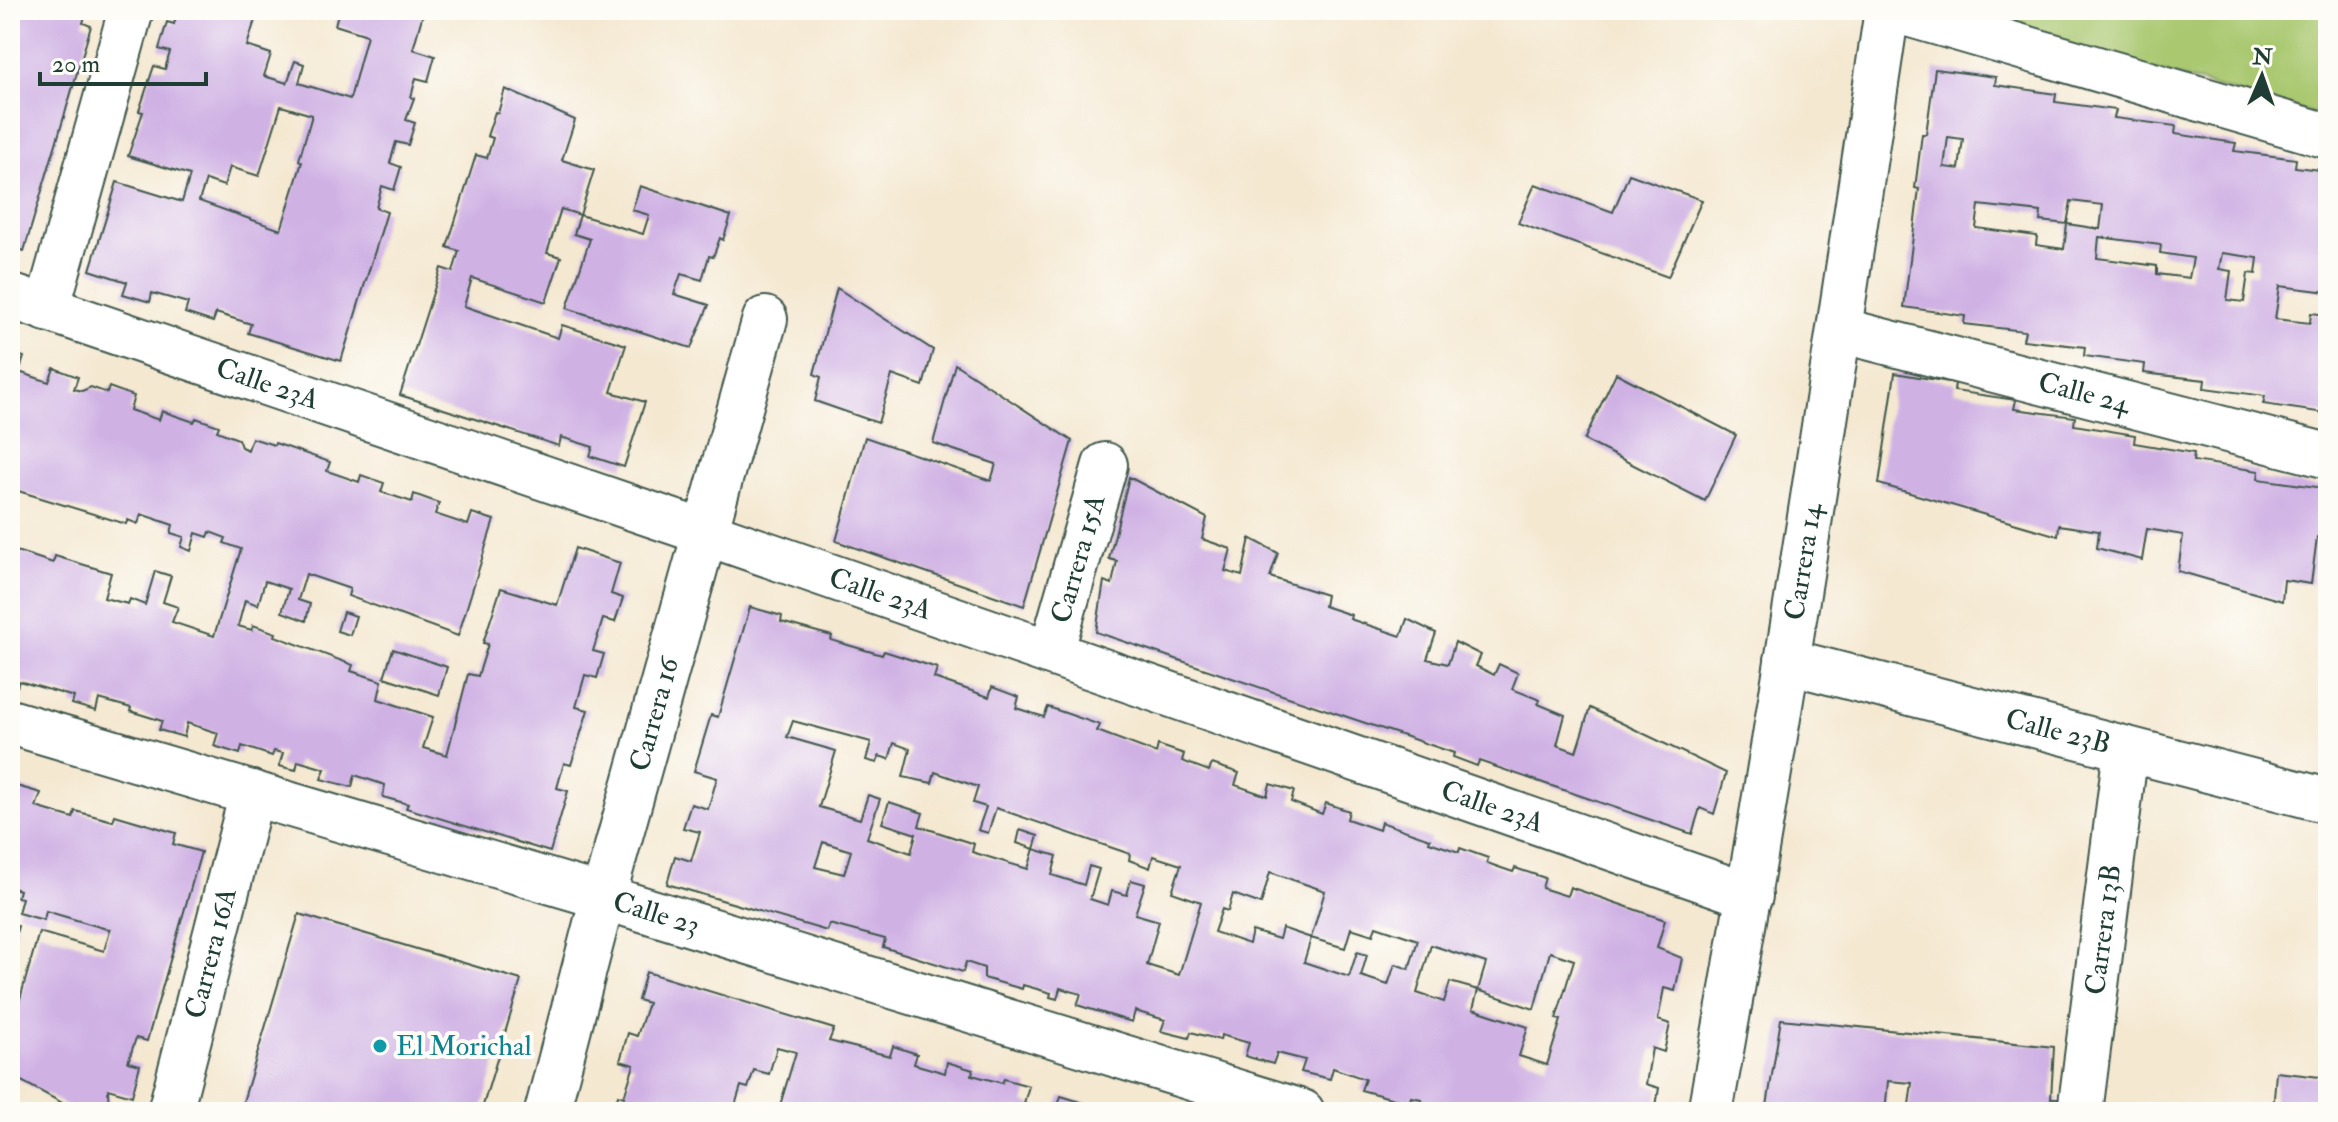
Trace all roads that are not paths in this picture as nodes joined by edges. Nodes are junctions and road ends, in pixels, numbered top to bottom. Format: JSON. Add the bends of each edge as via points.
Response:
{"nodes":[{"id":1,"x":131,"y":10,"type":"edge"},
{"id":2,"x":1887,"y":10,"type":"edge"},
{"id":3,"x":1894,"y":10,"type":"edge"},
{"id":4,"x":2328,"y":136,"type":"edge"},
{"id":5,"x":29,"y":302,"type":"edge"},
{"id":6,"x":765,"y":319,"type":"dead end"},
{"id":7,"x":1840,"y":330,"type":"junction"},
{"id":8,"x":2328,"y":456,"type":"edge"},
{"id":9,"x":1105,"y":465,"type":"dead end"},
{"id":10,"x":706,"y":533,"type":"junction"},
{"id":11,"x":1051,"y":653,"type":"junction"},
{"id":12,"x":1787,"y":661,"type":"junction"},
{"id":13,"x":10,"y":722,"type":"edge"},
{"id":14,"x":2126,"y":749,"type":"junction"},
{"id":15,"x":252,"y":793,"type":"junction"},
{"id":16,"x":2328,"y":801,"type":"edge"},
{"id":17,"x":1750,"y":896,"type":"junction"},
{"id":18,"x":603,"y":897,"type":"junction"},
{"id":19,"x":170,"y":1112,"type":"edge"},
{"id":20,"x":547,"y":1112,"type":"edge"},
{"id":21,"x":1302,"y":1112,"type":"edge"},
{"id":22,"x":1710,"y":1112,"type":"edge"},
{"id":23,"x":2080,"y":1112,"type":"edge"}],
"edges":[{"from":1,"to":5,"type":"street"},
{"from":2,"to":7,"type":"street","name":"Carrera 14"},
{"from":3,"to":4,"type":"street"},
{"from":5,"to":10,"type":"street","name":"Calle 23A"},
{"from":6,"to":10,"type":"street","name":"Carrera 16"},
{"from":7,"to":8,"type":"street","name":"Calle 24"},
{"from":7,"to":12,"type":"street","name":"Carrera 14"},
{"from":9,"to":11,"type":"street","name":"Carrera 15A"},
{"from":10,"to":11,"type":"street","name":"Calle 23A"},
{"from":10,"to":18,"type":"street","name":"Carrera 16"},
{"from":11,"to":17,"type":"street","name":"Calle 23A"},
{"from":12,"to":14,"type":"street","name":"Calle 23B"},
{"from":12,"to":17,"type":"street","name":"Carrera 14"},
{"from":13,"to":15,"type":"street","name":"Calle 23"},
{"from":14,"to":16,"type":"street","name":"Calle 23B"},
{"from":14,"to":23,"type":"street","name":"Carrera 13B"},
{"from":15,"to":18,"type":"street","name":"Calle 23"},
{"from":15,"to":19,"type":"street","name":"Carrera 16A"},
{"from":17,"to":22,"type":"street","name":"Carrera 14"},
{"from":18,"to":20,"type":"street","name":"Carrera 16"},
{"from":18,"to":21,"type":"street","name":"Calle 23"}]}
